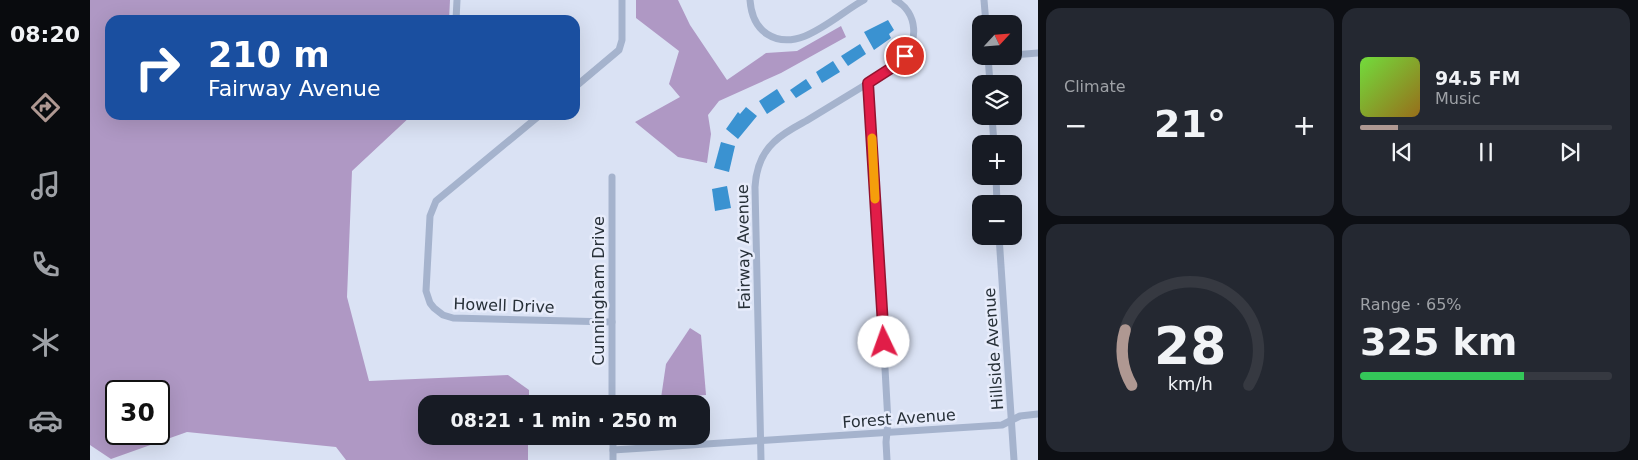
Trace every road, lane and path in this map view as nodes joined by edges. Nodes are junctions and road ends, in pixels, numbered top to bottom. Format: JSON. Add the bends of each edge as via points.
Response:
{"nodes":[{"id":1,"x":457,"y":0,"type":"edge"},
{"id":2,"x":622,"y":0,"type":"edge"},
{"id":3,"x":750,"y":0,"type":"edge"},
{"id":4,"x":864,"y":0,"type":"edge"},
{"id":5,"x":894,"y":0,"type":"edge"},
{"id":6,"x":984,"y":0,"type":"edge"},
{"id":7,"x":456,"y":15,"type":"edge"},
{"id":8,"x":985,"y":15,"type":"edge"},
{"id":9,"x":1038,"y":53,"type":"edge"},
{"id":10,"x":1022,"y":54,"type":"edge"},
{"id":11,"x":580,"y":83,"type":"edge"},
{"id":12,"x":868,"y":83,"type":"junction"},
{"id":13,"x":534,"y":120,"type":"edge"},
{"id":14,"x":612,"y":178,"type":"dead end"},
{"id":15,"x":1001,"y":245,"type":"edge"},
{"id":16,"x":612,"y":322,"type":"junction"},
{"id":17,"x":612,"y":395,"type":"edge"},
{"id":18,"x":1038,"y":414,"type":"edge"},
{"id":19,"x":1012,"y":420,"type":"junction"},
{"id":20,"x":887,"y":432,"type":"junction"},
{"id":21,"x":760,"y":442,"type":"junction"},
{"id":22,"x":613,"y":445,"type":"edge"},
{"id":23,"x":613,"y":450,"type":"junction"},
{"id":24,"x":613,"y":460,"type":"edge"},
{"id":25,"x":761,"y":460,"type":"edge"},
{"id":26,"x":887,"y":460,"type":"edge"},
{"id":27,"x":1014,"y":460,"type":"edge"}],
"edges":[{"from":1,"to":7,"type":"street"},
{"from":2,"to":11,"type":"street","via":[[621,47]]},
{"from":3,"to":4,"type":"street","via":[[759,27],[775,38],[787,40],[806,36]]},
{"from":5,"to":12,"type":"street","name":"Fairway Avenue","via":[[908,11],[913,22],[911,46],[901,61]]},
{"from":6,"to":8,"type":"street"},
{"from":9,"to":10,"type":"street"},
{"from":12,"to":20,"type":"street"},
{"from":12,"to":21,"type":"street","name":"Fairway Avenue","via":[[778,138],[763,155],[757,170]]},
{"from":13,"to":16,"type":"street","name":"Howell Drive","via":[[434,205],[430,216],[428,297],[438,312],[453,318]]},
{"from":14,"to":16,"type":"street","name":"Cunningham Drive"},
{"from":15,"to":19,"type":"street","name":"Hillside Avenue"},
{"from":16,"to":17,"type":"street","name":"Cunningham Drive"},
{"from":18,"to":19,"type":"street","name":"Forest Avenue"},
{"from":19,"to":20,"type":"street","name":"Forest Avenue","via":[[1002,426]]},
{"from":19,"to":27,"type":"street","name":"Hillside Avenue"},
{"from":20,"to":21,"type":"street","name":"Forest Avenue"},
{"from":20,"to":26,"type":"street"},
{"from":21,"to":23,"type":"street","name":"Forest Avenue"},
{"from":21,"to":25,"type":"street","name":"Fairway Avenue"},
{"from":22,"to":23,"type":"street"},
{"from":23,"to":24,"type":"street"}]}
